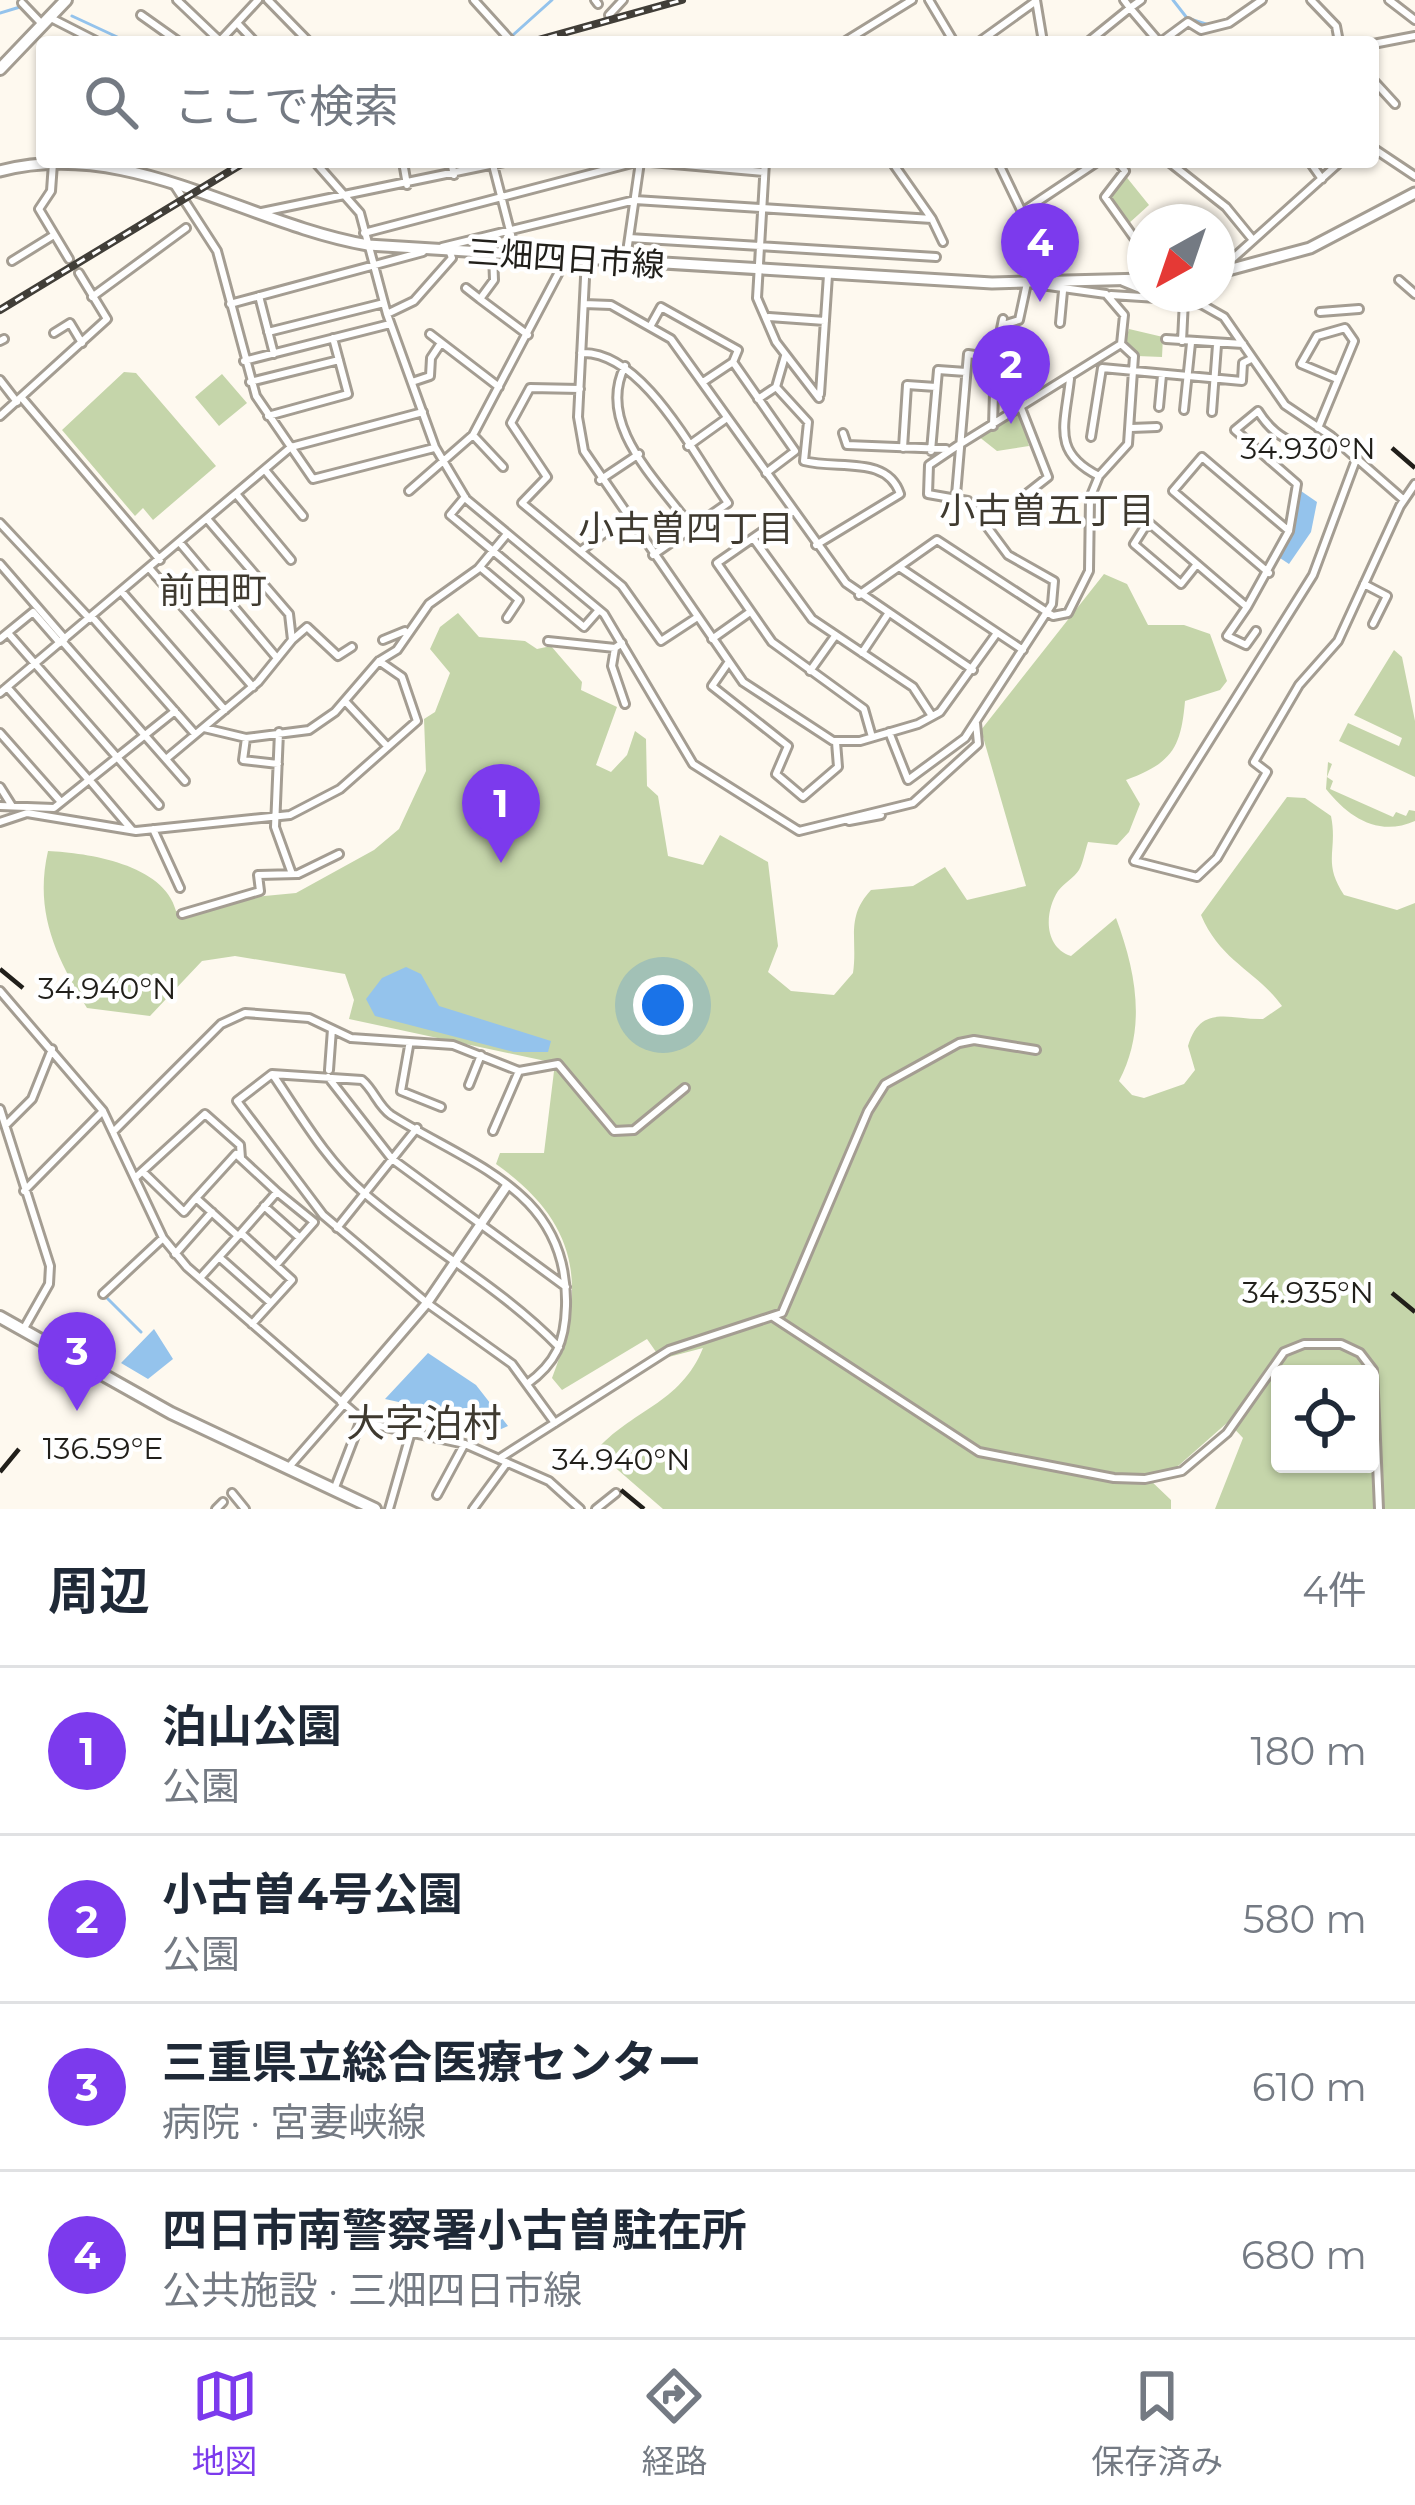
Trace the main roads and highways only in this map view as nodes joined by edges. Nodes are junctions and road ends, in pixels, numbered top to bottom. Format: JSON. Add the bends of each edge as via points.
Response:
{"nodes":[{"id":1,"x":66,"y":0,"type":"edge"},
{"id":2,"x":0,"y":69,"type":"edge"},
{"id":3,"x":36,"y":166,"type":"edge"},
{"id":4,"x":100,"y":168,"type":"edge"},
{"id":5,"x":0,"y":171,"type":"edge"},
{"id":6,"x":1415,"y":193,"type":"edge"},
{"id":7,"x":1235,"y":268,"type":"edge"},
{"id":8,"x":1127,"y":280,"type":"edge"},
{"id":9,"x":0,"y":1317,"type":"edge"},
{"id":10,"x":375,"y":1509,"type":"edge"}],
"edges":[{"from":1,"to":2,"type":"main road"},
{"from":3,"to":5,"type":"main road","name":"三畑四日市線"},
{"from":4,"to":8,"type":"main road","name":"三畑四日市線","via":[[136,171],[254,214],[432,249],[1029,283]]},
{"from":6,"to":7,"type":"main road","via":[[1310,248]]},
{"from":9,"to":10,"type":"main road","via":[[171,1413]]}]}
